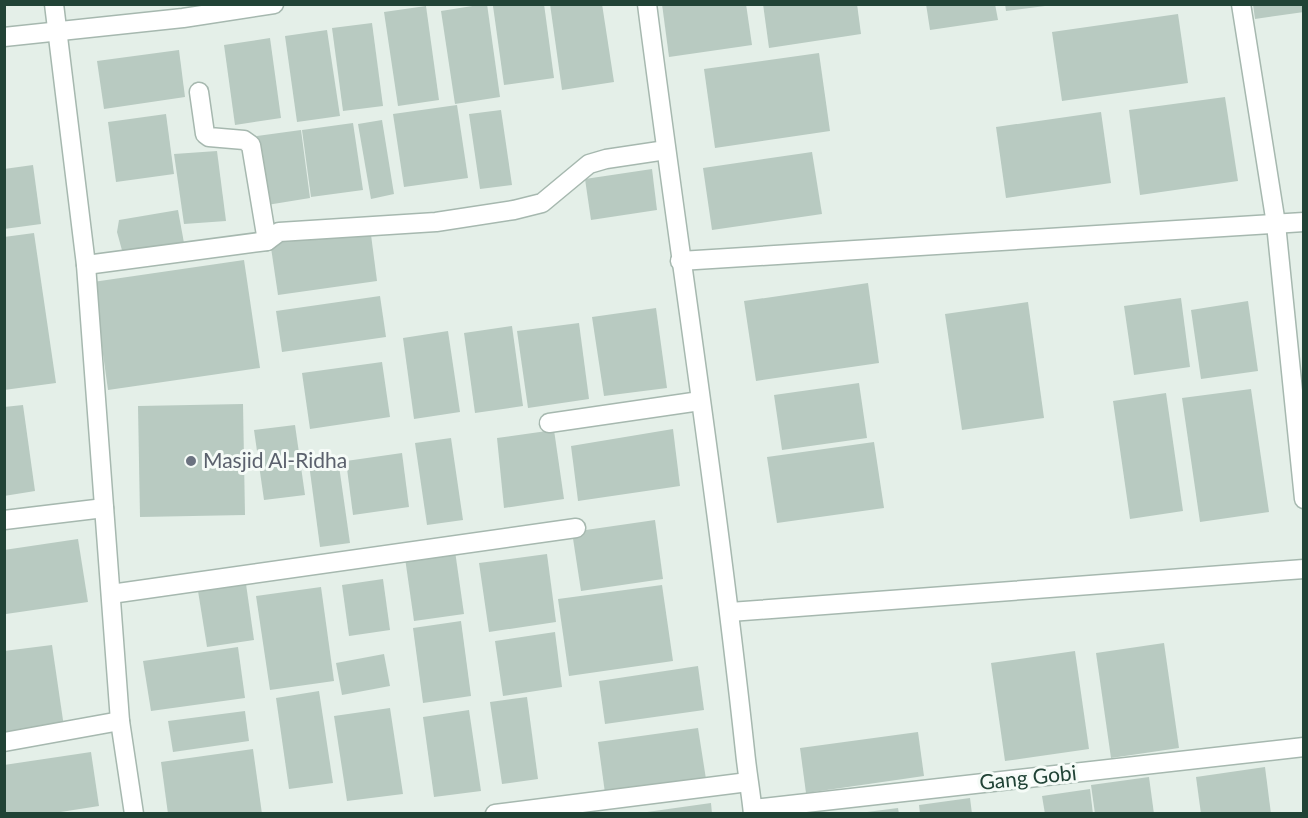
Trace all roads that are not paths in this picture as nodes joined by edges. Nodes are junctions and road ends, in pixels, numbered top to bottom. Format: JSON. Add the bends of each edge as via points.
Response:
{"nodes":[{"id":1,"x":54,"y":4,"type":"edge"},
{"id":2,"x":274,"y":4,"type":"edge"},
{"id":3,"x":647,"y":4,"type":"edge"},
{"id":4,"x":1241,"y":4,"type":"edge"},
{"id":5,"x":57,"y":32,"type":"junction"},
{"id":6,"x":4,"y":37,"type":"edge"},
{"id":7,"x":199,"y":92,"type":"dead end"},
{"id":8,"x":666,"y":150,"type":"junction"},
{"id":9,"x":1304,"y":222,"type":"edge"},
{"id":10,"x":1276,"y":224,"type":"junction"},
{"id":11,"x":267,"y":241,"type":"junction"},
{"id":12,"x":680,"y":261,"type":"junction"},
{"id":13,"x":86,"y":266,"type":"junction"},
{"id":14,"x":700,"y":401,"type":"junction"},
{"id":15,"x":549,"y":423,"type":"dead end"},
{"id":16,"x":1304,"y":499,"type":"edge"},
{"id":17,"x":104,"y":508,"type":"junction"},
{"id":18,"x":4,"y":520,"type":"edge"},
{"id":19,"x":576,"y":528,"type":"dead end"},
{"id":20,"x":1304,"y":569,"type":"edge"},
{"id":21,"x":111,"y":594,"type":"junction"},
{"id":22,"x":730,"y":612,"type":"junction"},
{"id":23,"x":120,"y":721,"type":"junction"},
{"id":24,"x":4,"y":742,"type":"edge"},
{"id":25,"x":1304,"y":747,"type":"edge"},
{"id":26,"x":748,"y":782,"type":"junction"},
{"id":27,"x":753,"y":811,"type":"edge"},
{"id":28,"x":134,"y":813,"type":"edge"},
{"id":29,"x":495,"y":813,"type":"edge"}],
"edges":[{"from":1,"to":5,"type":"street"},
{"from":2,"to":5,"type":"street"},
{"from":3,"to":8,"type":"street"},
{"from":4,"to":10,"type":"street"},
{"from":5,"to":6,"type":"street"},
{"from":5,"to":13,"type":"street"},
{"from":7,"to":11,"type":"street","via":[[205,134],[244,140],[250,145]]},
{"from":8,"to":11,"type":"street","via":[[589,164],[542,203],[514,210],[436,222],[279,232]]},
{"from":8,"to":12,"type":"street"},
{"from":9,"to":10,"type":"street"},
{"from":10,"to":12,"type":"street"},
{"from":10,"to":16,"type":"street"},
{"from":11,"to":13,"type":"street"},
{"from":12,"to":14,"type":"street"},
{"from":13,"to":17,"type":"street"},
{"from":14,"to":15,"type":"street"},
{"from":14,"to":22,"type":"street"},
{"from":17,"to":18,"type":"street"},
{"from":17,"to":21,"type":"street"},
{"from":19,"to":21,"type":"street"},
{"from":20,"to":22,"type":"street"},
{"from":21,"to":23,"type":"street"},
{"from":22,"to":26,"type":"street"},
{"from":23,"to":24,"type":"street"},
{"from":23,"to":28,"type":"street"},
{"from":25,"to":27,"type":"street","name":"Gang Gobi"},
{"from":26,"to":27,"type":"street"},
{"from":26,"to":29,"type":"street"}]}
